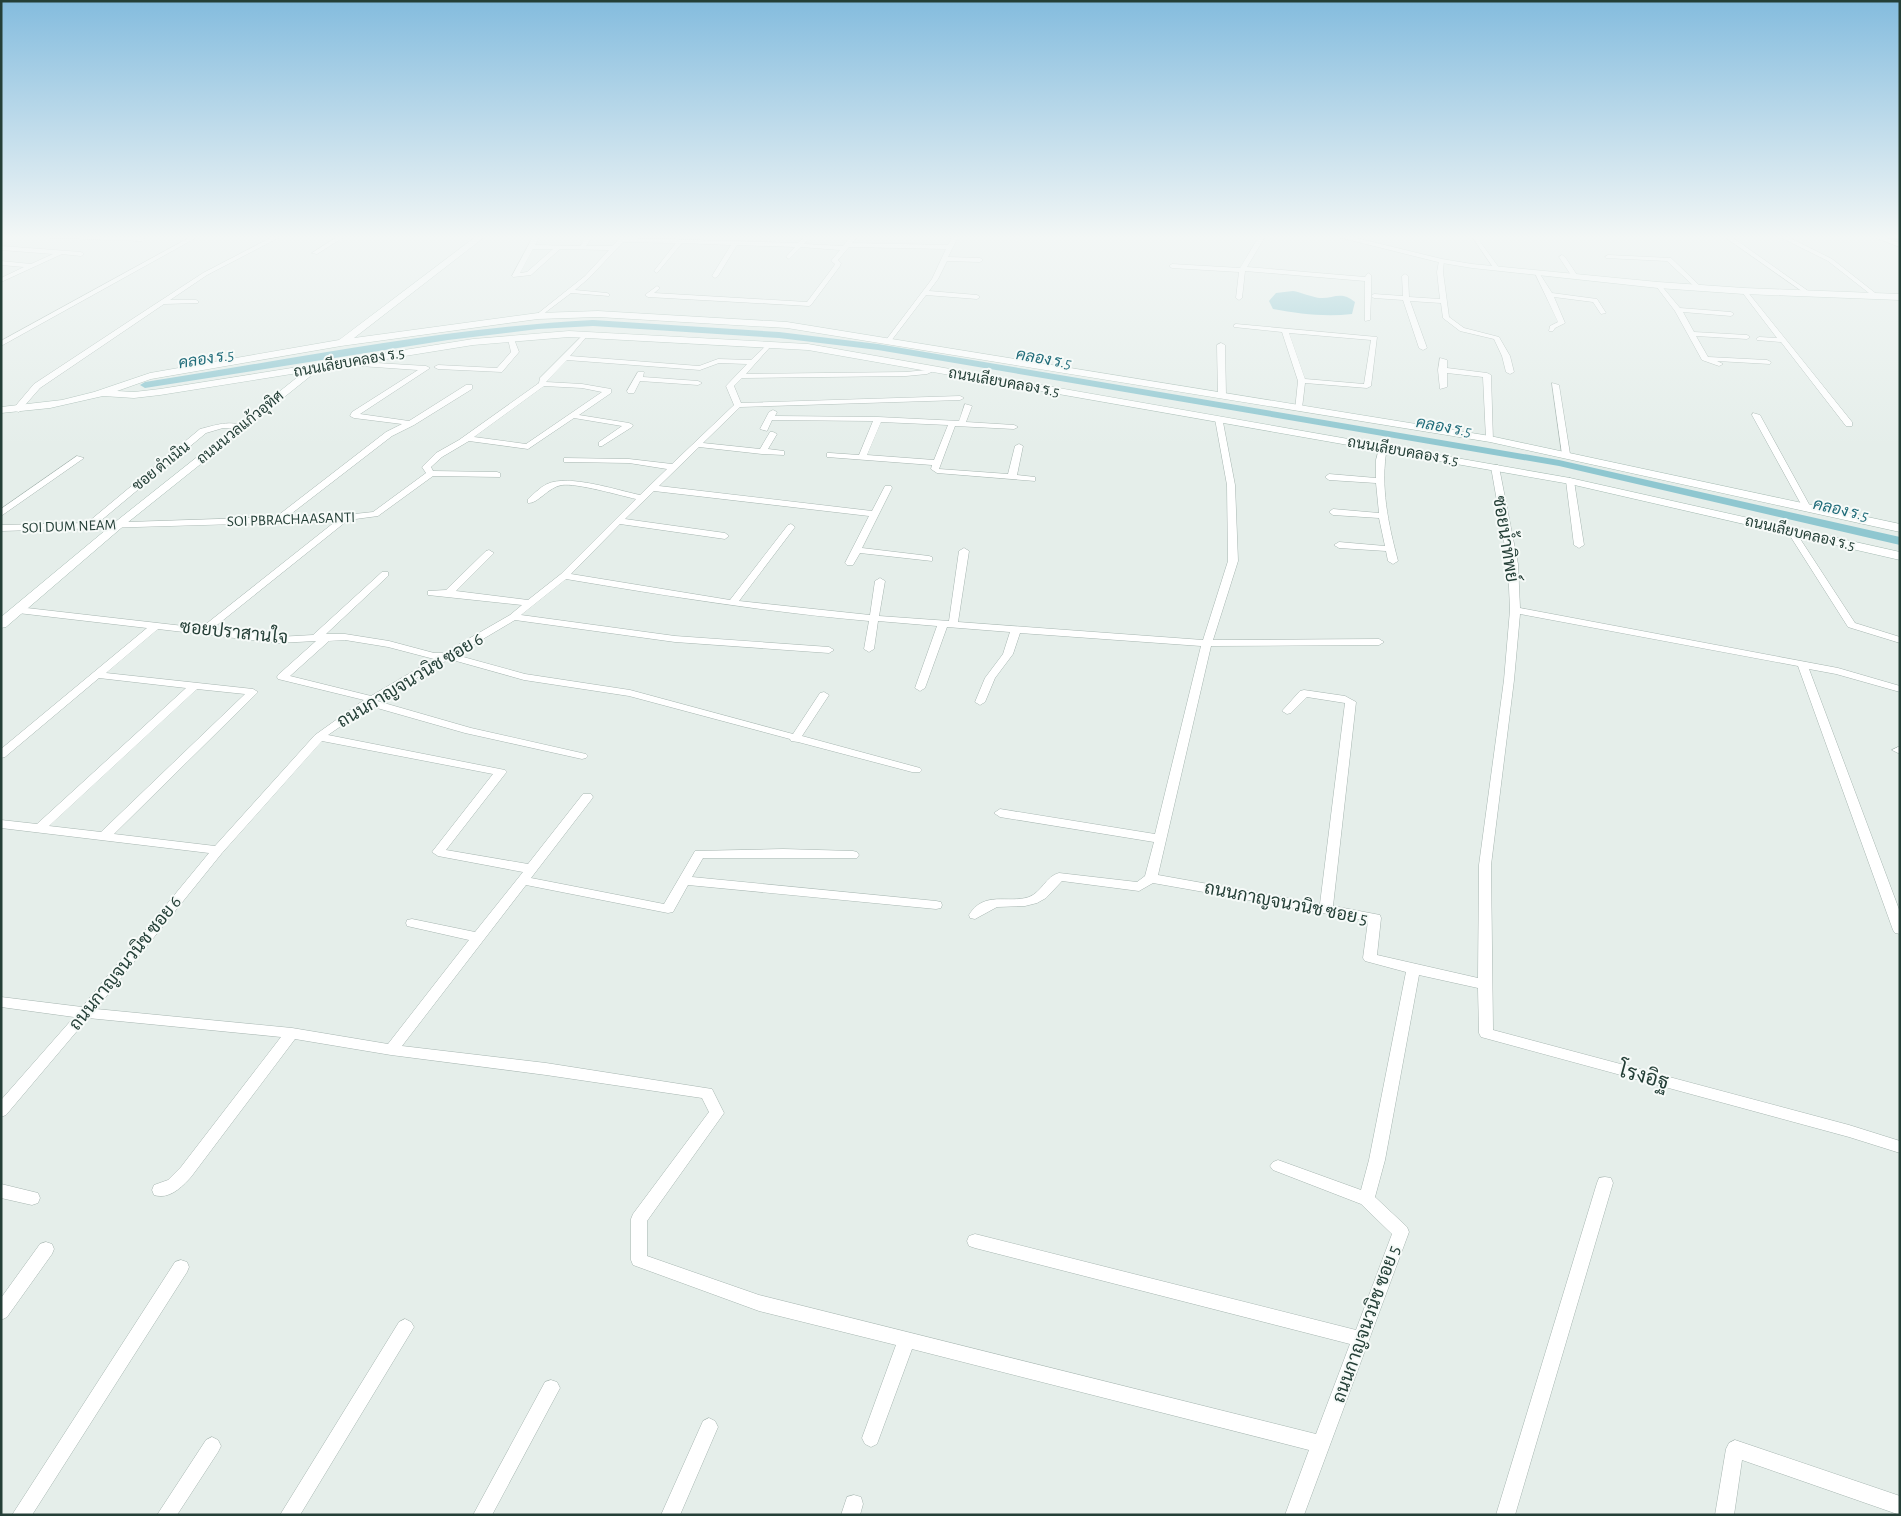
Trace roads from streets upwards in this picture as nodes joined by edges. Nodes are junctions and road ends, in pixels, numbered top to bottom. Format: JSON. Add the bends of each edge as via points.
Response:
{"nodes":[{"id":1,"x":70,"y":306,"type":"edge"},
{"id":2,"x":157,"y":306,"type":"edge"},
{"id":3,"x":391,"y":306,"type":"edge"},
{"id":4,"x":551,"y":306,"type":"edge"},
{"id":5,"x":916,"y":306,"type":"edge"},
{"id":6,"x":1367,"y":306,"type":"edge"},
{"id":7,"x":1409,"y":306,"type":"edge"},
{"id":8,"x":1444,"y":306,"type":"edge"},
{"id":9,"x":1555,"y":306,"type":"edge"},
{"id":10,"x":1599,"y":306,"type":"edge"},
{"id":11,"x":1675,"y":306,"type":"edge"},
{"id":12,"x":1756,"y":306,"type":"edge"},
{"id":13,"x":1678,"y":310,"type":"junction"},
{"id":14,"x":1603,"y":313,"type":"dead end"},
{"id":15,"x":1731,"y":314,"type":"dead end"},
{"id":16,"x":538,"y":316,"type":"junction"},
{"id":17,"x":1367,"y":320,"type":"dead end"},
{"id":18,"x":1236,"y":326,"type":"dead end"},
{"id":19,"x":1284,"y":330,"type":"junction"},
{"id":20,"x":1551,"y":330,"type":"dead end"},
{"id":21,"x":569,"y":334,"type":"junction"},
{"id":22,"x":1691,"y":334,"type":"junction"},
{"id":23,"x":585,"y":335,"type":"junction"},
{"id":24,"x":1747,"y":337,"type":"dead end"},
{"id":25,"x":511,"y":339,"type":"junction"},
{"id":26,"x":1759,"y":339,"type":"dead end"},
{"id":27,"x":889,"y":340,"type":"junction"},
{"id":28,"x":1784,"y":340,"type":"junction"},
{"id":29,"x":1,"y":344,"type":"edge"},
{"id":30,"x":341,"y":344,"type":"junction"},
{"id":31,"x":769,"y":345,"type":"junction"},
{"id":32,"x":1221,"y":345,"type":"dead end"},
{"id":33,"x":1423,"y":348,"type":"dead end"},
{"id":34,"x":565,"y":358,"type":"junction"},
{"id":35,"x":1705,"y":358,"type":"junction"},
{"id":36,"x":1443,"y":360,"type":"dead end"},
{"id":37,"x":753,"y":362,"type":"junction"},
{"id":38,"x":1767,"y":362,"type":"dead end"},
{"id":39,"x":346,"y":363,"type":"junction"},
{"id":40,"x":646,"y":364,"type":"junction"},
{"id":41,"x":1719,"y":364,"type":"dead end"},
{"id":42,"x":438,"y":367,"type":"dead end"},
{"id":43,"x":314,"y":369,"type":"junction"},
{"id":44,"x":934,"y":370,"type":"junction"},
{"id":45,"x":1442,"y":370,"type":"junction"},
{"id":46,"x":1510,"y":372,"type":"dead end"},
{"id":47,"x":740,"y":376,"type":"junction"},
{"id":48,"x":638,"y":379,"type":"junction"},
{"id":49,"x":1302,"y":381,"type":"junction"},
{"id":50,"x":542,"y":384,"type":"junction"},
{"id":51,"x":698,"y":384,"type":"dead end"},
{"id":52,"x":1443,"y":386,"type":"dead end"},
{"id":53,"x":1555,"y":386,"type":"dead end"},
{"id":54,"x":469,"y":387,"type":"dead end"},
{"id":55,"x":631,"y":391,"type":"dead end"},
{"id":56,"x":99,"y":393,"type":"junction"},
{"id":57,"x":1222,"y":396,"type":"junction"},
{"id":58,"x":960,"y":398,"type":"dead end"},
{"id":59,"x":738,"y":405,"type":"junction"},
{"id":60,"x":775,"y":406,"type":"junction"},
{"id":61,"x":968,"y":406,"type":"dead end"},
{"id":62,"x":1298,"y":408,"type":"junction"},
{"id":63,"x":1,"y":410,"type":"edge"},
{"id":64,"x":16,"y":410,"type":"junction"},
{"id":65,"x":1756,"y":415,"type":"dead end"},
{"id":66,"x":573,"y":416,"type":"junction"},
{"id":67,"x":771,"y":418,"type":"junction"},
{"id":68,"x":1219,"y":419,"type":"junction"},
{"id":69,"x":878,"y":420,"type":"junction"},
{"id":70,"x":411,"y":423,"type":"junction"},
{"id":71,"x":962,"y":423,"type":"junction"},
{"id":72,"x":952,"y":424,"type":"junction"},
{"id":73,"x":1849,"y":424,"type":"dead end"},
{"id":74,"x":240,"y":427,"type":"junction"},
{"id":75,"x":1014,"y":427,"type":"dead end"},
{"id":76,"x":764,"y":429,"type":"dead end"},
{"id":77,"x":773,"y":434,"type":"dead end"},
{"id":78,"x":468,"y":438,"type":"junction"},
{"id":79,"x":1490,"y":439,"type":"junction"},
{"id":80,"x":602,"y":444,"type":"dead end"},
{"id":81,"x":698,"y":445,"type":"junction"},
{"id":82,"x":1019,"y":446,"type":"dead end"},
{"id":83,"x":1383,"y":447,"type":"junction"},
{"id":84,"x":762,"y":452,"type":"junction"},
{"id":85,"x":781,"y":453,"type":"dead end"},
{"id":86,"x":1566,"y":454,"type":"junction"},
{"id":87,"x":830,"y":456,"type":"dead end"},
{"id":88,"x":80,"y":458,"type":"dead end"},
{"id":89,"x":862,"y":458,"type":"junction"},
{"id":90,"x":568,"y":460,"type":"dead end"},
{"id":91,"x":938,"y":463,"type":"junction"},
{"id":92,"x":1495,"y":467,"type":"junction"},
{"id":93,"x":674,"y":468,"type":"junction"},
{"id":94,"x":431,"y":474,"type":"junction"},
{"id":95,"x":497,"y":475,"type":"dead end"},
{"id":96,"x":1329,"y":476,"type":"dead end"},
{"id":97,"x":1012,"y":478,"type":"junction"},
{"id":98,"x":1032,"y":479,"type":"dead end"},
{"id":99,"x":1380,"y":481,"type":"junction"},
{"id":100,"x":1570,"y":481,"type":"junction"},
{"id":101,"x":653,"y":488,"type":"junction"},
{"id":102,"x":888,"y":488,"type":"dead end"},
{"id":103,"x":642,"y":498,"type":"junction"},
{"id":104,"x":531,"y":502,"type":"dead end"},
{"id":105,"x":1806,"y":506,"type":"junction"},
{"id":106,"x":1333,"y":512,"type":"dead end"},
{"id":107,"x":1,"y":513,"type":"edge"},
{"id":108,"x":875,"y":514,"type":"junction"},
{"id":109,"x":1384,"y":516,"type":"junction"},
{"id":110,"x":345,"y":518,"type":"junction"},
{"id":111,"x":279,"y":520,"type":"junction"},
{"id":112,"x":618,"y":521,"type":"junction"},
{"id":113,"x":118,"y":524,"type":"junction"},
{"id":114,"x":137,"y":524,"type":"joint"},
{"id":115,"x":90,"y":525,"type":"junction"},
{"id":116,"x":791,"y":527,"type":"dead end"},
{"id":117,"x":1,"y":528,"type":"edge"},
{"id":118,"x":1900,"y":528,"type":"edge"},
{"id":119,"x":1791,"y":531,"type":"junction"},
{"id":120,"x":726,"y":536,"type":"dead end"},
{"id":121,"x":1339,"y":544,"type":"dead end"},
{"id":122,"x":1579,"y":545,"type":"dead end"},
{"id":123,"x":1390,"y":549,"type":"junction"},
{"id":124,"x":857,"y":550,"type":"junction"},
{"id":125,"x":964,"y":551,"type":"dead end"},
{"id":126,"x":490,"y":553,"type":"dead end"},
{"id":127,"x":1900,"y":556,"type":"edge"},
{"id":128,"x":929,"y":559,"type":"dead end"},
{"id":129,"x":1393,"y":561,"type":"dead end"},
{"id":130,"x":850,"y":563,"type":"dead end"},
{"id":131,"x":385,"y":574,"type":"dead end"},
{"id":132,"x":564,"y":576,"type":"junction"},
{"id":133,"x":880,"y":581,"type":"dead end"},
{"id":134,"x":431,"y":593,"type":"dead end"},
{"id":135,"x":449,"y":593,"type":"junction"},
{"id":136,"x":530,"y":603,"type":"junction"},
{"id":137,"x":732,"y":603,"type":"junction"},
{"id":138,"x":18,"y":610,"type":"junction"},
{"id":139,"x":1515,"y":610,"type":"junction"},
{"id":140,"x":513,"y":617,"type":"junction"},
{"id":141,"x":875,"y":618,"type":"junction"},
{"id":142,"x":3,"y":621,"type":"edge"},
{"id":143,"x":948,"y":624,"type":"junction"},
{"id":144,"x":157,"y":625,"type":"junction"},
{"id":145,"x":205,"y":630,"type":"junction"},
{"id":146,"x":1016,"y":630,"type":"junction"},
{"id":147,"x":327,"y":637,"type":"junction"},
{"id":148,"x":316,"y":638,"type":"junction"},
{"id":149,"x":1379,"y":642,"type":"dead end"},
{"id":150,"x":1208,"y":643,"type":"junction"},
{"id":151,"x":1899,"y":643,"type":"edge"},
{"id":152,"x":829,"y":650,"type":"dead end"},
{"id":153,"x":869,"y":650,"type":"dead end"},
{"id":154,"x":448,"y":656,"type":"junction"},
{"id":155,"x":1802,"y":664,"type":"junction"},
{"id":156,"x":97,"y":675,"type":"junction"},
{"id":157,"x":194,"y":686,"type":"junction"},
{"id":158,"x":920,"y":688,"type":"dead end"},
{"id":159,"x":1900,"y":689,"type":"edge"},
{"id":160,"x":824,"y":696,"type":"dead end"},
{"id":161,"x":370,"y":700,"type":"junction"},
{"id":162,"x":980,"y":702,"type":"dead end"},
{"id":163,"x":1287,"y":711,"type":"dead end"},
{"id":164,"x":319,"y":737,"type":"junction"},
{"id":165,"x":795,"y":739,"type":"junction"},
{"id":166,"x":1,"y":755,"type":"edge"},
{"id":167,"x":582,"y":756,"type":"dead end"},
{"id":168,"x":916,"y":770,"type":"dead end"},
{"id":169,"x":586,"y":797,"type":"dead end"},
{"id":170,"x":1000,"y":813,"type":"dead end"},
{"id":171,"x":1,"y":824,"type":"edge"},
{"id":172,"x":39,"y":829,"type":"junction"},
{"id":173,"x":104,"y":836,"type":"junction"},
{"id":174,"x":1161,"y":839,"type":"junction"},
{"id":175,"x":218,"y":850,"type":"junction"},
{"id":176,"x":853,"y":855,"type":"dead end"},
{"id":177,"x":531,"y":868,"type":"junction"},
{"id":178,"x":1151,"y":878,"type":"junction"},
{"id":179,"x":522,"y":880,"type":"junction"},
{"id":180,"x":684,"y":880,"type":"junction"},
{"id":181,"x":936,"y":905,"type":"dead end"},
{"id":182,"x":1326,"y":909,"type":"junction"},
{"id":183,"x":975,"y":915,"type":"dead end"},
{"id":184,"x":412,"y":924,"type":"dead end"},
{"id":185,"x":1900,"y":930,"type":"edge"},
{"id":186,"x":478,"y":937,"type":"junction"},
{"id":187,"x":1413,"y":968,"type":"junction"},
{"id":188,"x":1485,"y":984,"type":"junction"},
{"id":189,"x":1,"y":1002,"type":"edge"},
{"id":190,"x":85,"y":1013,"type":"junction"},
{"id":191,"x":292,"y":1033,"type":"junction"},
{"id":192,"x":392,"y":1050,"type":"junction"},
{"id":193,"x":1,"y":1111,"type":"edge"},
{"id":194,"x":1900,"y":1147,"type":"edge"},
{"id":195,"x":1278,"y":1166,"type":"dead end"},
{"id":196,"x":1605,"y":1183,"type":"dead end"},
{"id":197,"x":160,"y":1190,"type":"dead end"},
{"id":198,"x":1,"y":1191,"type":"edge"},
{"id":199,"x":32,"y":1198,"type":"dead end"},
{"id":200,"x":1367,"y":1199,"type":"junction"},
{"id":201,"x":975,"y":1241,"type":"dead end"},
{"id":202,"x":46,"y":1249,"type":"dead end"},
{"id":203,"x":181,"y":1267,"type":"dead end"},
{"id":204,"x":1,"y":1312,"type":"edge"},
{"id":205,"x":405,"y":1327,"type":"dead end"},
{"id":206,"x":1362,"y":1339,"type":"junction"},
{"id":207,"x":906,"y":1341,"type":"junction"},
{"id":208,"x":552,"y":1388,"type":"dead end"},
{"id":209,"x":709,"y":1427,"type":"dead end"},
{"id":210,"x":871,"y":1438,"type":"dead end"},
{"id":211,"x":1321,"y":1444,"type":"junction"},
{"id":212,"x":212,"y":1446,"type":"dead end"},
{"id":213,"x":1900,"y":1506,"type":"edge"},
{"id":214,"x":21,"y":1515,"type":"edge"},
{"id":215,"x":166,"y":1515,"type":"edge"},
{"id":216,"x":289,"y":1515,"type":"edge"},
{"id":217,"x":482,"y":1515,"type":"edge"},
{"id":218,"x":670,"y":1515,"type":"edge"},
{"id":219,"x":1294,"y":1515,"type":"edge"},
{"id":220,"x":1505,"y":1515,"type":"edge"},
{"id":221,"x":1724,"y":1515,"type":"edge"}],
"edges":[{"from":1,"to":29,"type":"street"},
{"from":2,"to":64,"type":"street","via":[[37,386]]},
{"from":3,"to":30,"type":"street","name":"ถนนนวลแก้วอุทิศ"},
{"from":4,"to":16,"type":"street"},
{"from":5,"to":27,"type":"street"},
{"from":6,"to":17,"type":"street"},
{"from":7,"to":33,"type":"street"},
{"from":8,"to":46,"type":"street","via":[[1446,318],[1462,330],[1492,336],[1500,342]]},
{"from":9,"to":20,"type":"street","via":[[1562,323]]},
{"from":10,"to":14,"type":"street"},
{"from":11,"to":13,"type":"street"},
{"from":12,"to":28,"type":"street"},
{"from":13,"to":15,"type":"street"},
{"from":13,"to":22,"type":"street"},
{"from":16,"to":21,"type":"street"},
{"from":16,"to":27,"type":"street","name":"ถนนเลียบคลอง ร.5","via":[[598,314],[787,325]]},
{"from":16,"to":30,"type":"street","name":"ถนนเลียบคลอง ร.5"},
{"from":18,"to":19,"type":"street"},
{"from":19,"to":49,"type":"street"},
{"from":19,"to":49,"type":"street","via":[[1375,338],[1367,386]]},
{"from":21,"to":23,"type":"street","name":"ถนนเลียบคลอง ร.5"},
{"from":21,"to":25,"type":"street","name":"ถนนเลียบคลอง ร.5"},
{"from":22,"to":24,"type":"street"},
{"from":22,"to":35,"type":"street"},
{"from":23,"to":31,"type":"street","name":"ถนนเลียบคลอง ร.5"},
{"from":23,"to":34,"type":"street"},
{"from":25,"to":39,"type":"street","name":"ถนนเลียบคลอง ร.5","via":[[464,343]]},
{"from":25,"to":42,"type":"street","via":[[515,352],[499,370]]},
{"from":26,"to":28,"type":"street"},
{"from":27,"to":57,"type":"street","name":"ถนนเลียบคลอง ร.5"},
{"from":28,"to":73,"type":"street"},
{"from":30,"to":43,"type":"street","name":"ถนนนวลแก้วอุทิศ"},
{"from":30,"to":56,"type":"street","name":"ถนนเลียบคลอง ร.5","via":[[150,376]]},
{"from":31,"to":37,"type":"street"},
{"from":31,"to":44,"type":"street","name":"ถนนเลียบคลอง ร.5","via":[[808,348]]},
{"from":32,"to":57,"type":"street"},
{"from":34,"to":40,"type":"street"},
{"from":34,"to":50,"type":"street"},
{"from":35,"to":38,"type":"street"},
{"from":35,"to":41,"type":"street"},
{"from":36,"to":45,"type":"street"},
{"from":37,"to":40,"type":"street","via":[[718,361],[700,368]]},
{"from":37,"to":47,"type":"street"},
{"from":39,"to":43,"type":"street","name":"ถนนเลียบคลอง ร.5"},
{"from":39,"to":70,"type":"street","via":[[426,368],[354,414]]},
{"from":40,"to":48,"type":"street"},
{"from":43,"to":56,"type":"street","name":"ถนนเลียบคลอง ร.5","via":[[134,395]]},
{"from":43,"to":74,"type":"street","name":"ถนนนวลแก้วอุทิศ"},
{"from":44,"to":47,"type":"street","via":[[906,374]]},
{"from":44,"to":68,"type":"street","name":"ถนนเลียบคลอง ร.5"},
{"from":45,"to":52,"type":"street"},
{"from":45,"to":79,"type":"street","via":[[1488,375]]},
{"from":47,"to":59,"type":"street","via":[[730,386]]},
{"from":48,"to":51,"type":"street"},
{"from":48,"to":55,"type":"street"},
{"from":49,"to":62,"type":"street"},
{"from":50,"to":66,"type":"street","via":[[608,391]]},
{"from":50,"to":78,"type":"street"},
{"from":53,"to":86,"type":"street"},
{"from":54,"to":70,"type":"street"},
{"from":56,"to":64,"type":"street"},
{"from":57,"to":62,"type":"street","name":"ถนนเลียบคลอง ร.5"},
{"from":58,"to":60,"type":"street"},
{"from":59,"to":60,"type":"street"},
{"from":59,"to":81,"type":"street","name":"ถนนกาญจนวนิช ซอย 6"},
{"from":60,"to":67,"type":"street"},
{"from":61,"to":71,"type":"street"},
{"from":62,"to":79,"type":"street","name":"ถนนเลียบคลอง ร.5"},
{"from":63,"to":64,"type":"street"},
{"from":65,"to":105,"type":"street"},
{"from":66,"to":78,"type":"street","via":[[528,447]]},
{"from":66,"to":80,"type":"street","via":[[629,425]]},
{"from":67,"to":69,"type":"street"},
{"from":67,"to":76,"type":"street"},
{"from":68,"to":83,"type":"street","name":"ถนนเลียบคลอง ร.5"},
{"from":68,"to":150,"type":"street","via":[[1230,485],[1233,561]]},
{"from":69,"to":72,"type":"street"},
{"from":69,"to":89,"type":"street"},
{"from":70,"to":111,"type":"street","via":[[389,434]]},
{"from":71,"to":72,"type":"street"},
{"from":71,"to":75,"type":"street"},
{"from":72,"to":91,"type":"street"},
{"from":74,"to":113,"type":"street","name":"ถนนนวลแก้วอุทิศ"},
{"from":74,"to":115,"type":"street","name":"ซอย ดำเนิน","via":[[223,426],[202,432]]},
{"from":77,"to":84,"type":"street"},
{"from":78,"to":94,"type":"street","via":[[426,466]]},
{"from":79,"to":86,"type":"street","name":"ถนนเลียบคลอง ร.5"},
{"from":81,"to":84,"type":"street"},
{"from":81,"to":93,"type":"street","name":"ถนนกาญจนวนิช ซอย 6"},
{"from":82,"to":97,"type":"street"},
{"from":83,"to":92,"type":"street","name":"ถนนเลียบคลอง ร.5"},
{"from":83,"to":99,"type":"street"},
{"from":84,"to":85,"type":"street"},
{"from":86,"to":105,"type":"street","name":"ถนนเลียบคลอง ร.5"},
{"from":87,"to":89,"type":"street"},
{"from":88,"to":107,"type":"street"},
{"from":89,"to":91,"type":"street"},
{"from":90,"to":93,"type":"street","via":[[629,460]]},
{"from":91,"to":97,"type":"street","via":[[935,469],[943,473]]},
{"from":92,"to":100,"type":"street","name":"ถนนเลียบคลอง ร.5"},
{"from":92,"to":139,"type":"street","name":"ซอยน้ำทิพย์","via":[[1513,564]]},
{"from":93,"to":101,"type":"street","name":"ถนนกาญจนวนิช ซอย 6"},
{"from":94,"to":95,"type":"street"},
{"from":94,"to":110,"type":"street","name":"SOI PBRACHAASANTI","via":[[375,514]]},
{"from":96,"to":99,"type":"street"},
{"from":97,"to":98,"type":"street"},
{"from":99,"to":109,"type":"street"},
{"from":100,"to":119,"type":"street","name":"ถนนเลียบคลอง ร.5"},
{"from":100,"to":122,"type":"street"},
{"from":101,"to":103,"type":"street","name":"ถนนกาญจนวนิช ซอย 6"},
{"from":101,"to":108,"type":"street"},
{"from":102,"to":108,"type":"street"},
{"from":103,"to":104,"type":"street","via":[[557,482],[548,485]]},
{"from":103,"to":112,"type":"street","name":"ถนนกาญจนวนิช ซอย 6"},
{"from":105,"to":118,"type":"street","name":"ถนนเลียบคลอง ร.5"},
{"from":106,"to":109,"type":"street"},
{"from":108,"to":124,"type":"street"},
{"from":109,"to":123,"type":"street"},
{"from":110,"to":111,"type":"street","name":"SOI PBRACHAASANTI"},
{"from":110,"to":145,"type":"street"},
{"from":111,"to":114,"type":"street","name":"SOI PBRACHAASANTI"},
{"from":112,"to":120,"type":"street"},
{"from":112,"to":132,"type":"street","name":"ถนนกาญจนวนิช ซอย 6"},
{"from":113,"to":114,"type":"street","name":"SOI DUM NEAM"},
{"from":113,"to":115,"type":"street","name":"SOI DUM NEAM"},
{"from":113,"to":138,"type":"street","name":"ถนนนวลแก้วอุทิศ"},
{"from":115,"to":117,"type":"street","name":"SOI DUM NEAM"},
{"from":116,"to":137,"type":"street"},
{"from":119,"to":127,"type":"street","name":"ถนนเลียบคลอง ร.5"},
{"from":119,"to":151,"type":"street","via":[[1851,625]]},
{"from":121,"to":123,"type":"street"},
{"from":123,"to":129,"type":"street"},
{"from":124,"to":128,"type":"street"},
{"from":124,"to":130,"type":"street"},
{"from":125,"to":143,"type":"street"},
{"from":126,"to":135,"type":"street"},
{"from":131,"to":148,"type":"street"},
{"from":132,"to":136,"type":"street","name":"ถนนกาญจนวนิช ซอย 6"},
{"from":132,"to":137,"type":"street"},
{"from":133,"to":141,"type":"street"},
{"from":134,"to":135,"type":"street"},
{"from":135,"to":136,"type":"street"},
{"from":136,"to":140,"type":"street","name":"ถนนกาญจนวนิช ซอย 6"},
{"from":137,"to":141,"type":"street"},
{"from":138,"to":142,"type":"street","name":"ถนนนวลแก้วอุทิศ"},
{"from":138,"to":144,"type":"street","name":"ซอยปราสานใจ"},
{"from":139,"to":155,"type":"street"},
{"from":139,"to":188,"type":"street","name":"ซอยน้ำทิพย์","via":[[1485,865]]},
{"from":140,"to":152,"type":"street","via":[[675,639]]},
{"from":140,"to":154,"type":"street","name":"ถนนกาญจนวนิช ซอย 6"},
{"from":141,"to":143,"type":"street"},
{"from":141,"to":153,"type":"street"},
{"from":143,"to":146,"type":"street"},
{"from":143,"to":158,"type":"street"},
{"from":144,"to":145,"type":"street","name":"ซอยปราสานใจ"},
{"from":144,"to":156,"type":"street"},
{"from":145,"to":148,"type":"street","name":"ซอยปราสานใจ","via":[[278,640]]},
{"from":146,"to":150,"type":"street"},
{"from":146,"to":162,"type":"street","via":[[1008,654],[990,678]]},
{"from":147,"to":148,"type":"street","name":"ซอยปราสานใจ"},
{"from":147,"to":154,"type":"street","name":"ซอยปราสานใจ","via":[[346,636],[434,656]]},
{"from":147,"to":161,"type":"street","via":[[282,677]]},
{"from":149,"to":150,"type":"street"},
{"from":150,"to":174,"type":"street"},
{"from":154,"to":161,"type":"street","name":"ถนนกาญจนวนิช ซอย 6"},
{"from":154,"to":165,"type":"street","name":"ซอยปราสานใจ","via":[[524,677],[630,693]]},
{"from":155,"to":159,"type":"street"},
{"from":155,"to":185,"type":"street"},
{"from":156,"to":157,"type":"street"},
{"from":156,"to":166,"type":"street"},
{"from":157,"to":172,"type":"street"},
{"from":157,"to":173,"type":"street","via":[[253,692]]},
{"from":160,"to":165,"type":"street"},
{"from":161,"to":164,"type":"street","name":"ถนนกาญจนวนิช ซอย 6"},
{"from":161,"to":167,"type":"street","via":[[469,731]]},
{"from":163,"to":182,"type":"street","via":[[1304,693],[1351,702]]},
{"from":164,"to":175,"type":"street","name":"ถนนกาญจนวนิช ซอย 6"},
{"from":164,"to":177,"type":"street","via":[[501,772],[438,852]]},
{"from":165,"to":168,"type":"street","name":"ซอยปราสานใจ"},
{"from":169,"to":177,"type":"street"},
{"from":170,"to":174,"type":"street"},
{"from":171,"to":172,"type":"street"},
{"from":172,"to":173,"type":"street"},
{"from":173,"to":175,"type":"street"},
{"from":174,"to":178,"type":"street"},
{"from":175,"to":190,"type":"street","name":"ถนนกาญจนวนิช ซอย 6"},
{"from":176,"to":180,"type":"street","via":[[699,854]]},
{"from":177,"to":179,"type":"street"},
{"from":178,"to":182,"type":"street","name":"ถนนกาญจนวนิช ซอย 5"},
{"from":178,"to":183,"type":"street","via":[[1139,887],[1059,877],[1036,898],[991,903]]},
{"from":179,"to":180,"type":"street","via":[[668,909]]},
{"from":179,"to":186,"type":"street"},
{"from":180,"to":181,"type":"street"},
{"from":182,"to":187,"type":"street","name":"ถนนกาญจนวนิช ซอย 5","via":[[1375,918],[1370,958]]},
{"from":184,"to":186,"type":"street"},
{"from":186,"to":192,"type":"street"},
{"from":187,"to":188,"type":"street"},
{"from":187,"to":200,"type":"street"},
{"from":188,"to":194,"type":"street","name":"โรงอิฐ","via":[[1486,1033]]},
{"from":189,"to":190,"type":"street"},
{"from":190,"to":191,"type":"street"},
{"from":190,"to":193,"type":"street","name":"ถนนกาญจนวนิช ซอย 6"},
{"from":191,"to":192,"type":"street"},
{"from":191,"to":197,"type":"street","via":[[186,1172],[174,1185]]},
{"from":192,"to":207,"type":"street","via":[[546,1068],[706,1093],[717,1113],[639,1219],[639,1260],[759,1303]]},
{"from":195,"to":200,"type":"street"},
{"from":196,"to":220,"type":"street"},
{"from":198,"to":199,"type":"street"},
{"from":200,"to":206,"type":"street","name":"ถนนกาญจนวนิช ซอย 5","via":[[1401,1232]]},
{"from":201,"to":206,"type":"street"},
{"from":202,"to":204,"type":"street"},
{"from":203,"to":214,"type":"street"},
{"from":205,"to":216,"type":"street"},
{"from":206,"to":211,"type":"street","name":"ถนนกาญจนวนิช ซอย 5"},
{"from":207,"to":210,"type":"street"},
{"from":207,"to":211,"type":"street"},
{"from":208,"to":217,"type":"street"},
{"from":209,"to":218,"type":"street"},
{"from":211,"to":219,"type":"street","name":"ถนนกาญจนวนิช ซอย 5"},
{"from":212,"to":215,"type":"street"},
{"from":213,"to":221,"type":"street","via":[[1735,1449]]}]}
